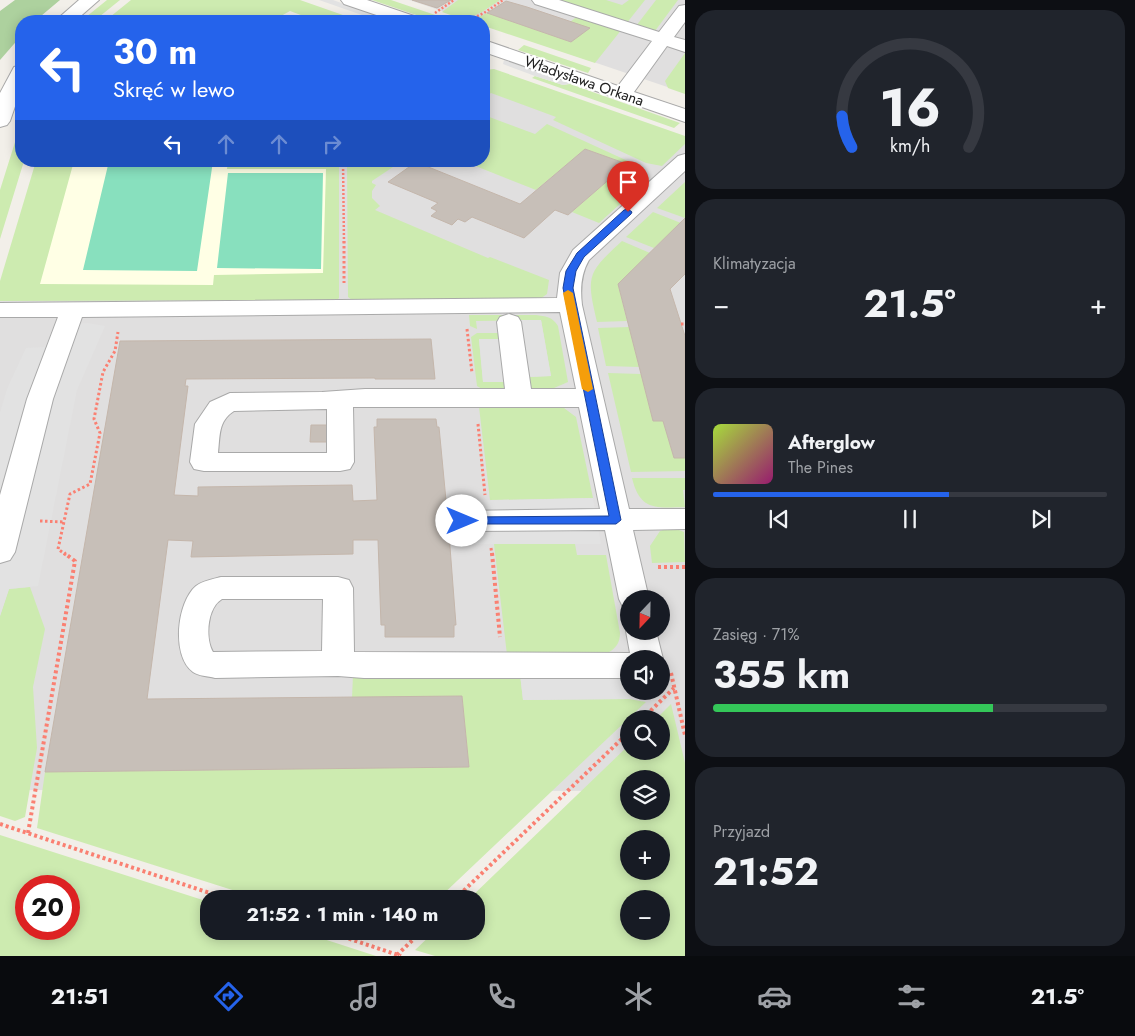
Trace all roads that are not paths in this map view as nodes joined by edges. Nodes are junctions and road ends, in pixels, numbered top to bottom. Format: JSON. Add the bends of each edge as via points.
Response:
{"nodes":[{"id":1,"x":90,"y":0,"type":"edge"},
{"id":2,"x":350,"y":0,"type":"edge"},
{"id":3,"x":541,"y":0,"type":"edge"},
{"id":4,"x":685,"y":10,"type":"edge"},
{"id":5,"x":71,"y":15,"type":"edge"},
{"id":6,"x":394,"y":15,"type":"edge"},
{"id":7,"x":664,"y":40,"type":"junction"},
{"id":8,"x":685,"y":46,"type":"edge"},
{"id":9,"x":490,"y":48,"type":"edge"},
{"id":10,"x":15,"y":84,"type":"edge"},
{"id":11,"x":622,"y":94,"type":"junction"},
{"id":12,"x":685,"y":116,"type":"edge"},
{"id":13,"x":0,"y":121,"type":"edge"},
{"id":14,"x":685,"y":160,"type":"edge"},
{"id":15,"x":570,"y":305,"type":"junction"},
{"id":16,"x":0,"y":310,"type":"edge"},
{"id":17,"x":73,"y":310,"type":"junction"},
{"id":18,"x":509,"y":322,"type":"dead end"},
{"id":19,"x":519,"y":398,"type":"junction"},
{"id":20,"x":590,"y":398,"type":"junction"},
{"id":21,"x":340,"y":399,"type":"junction"},
{"id":22,"x":685,"y":519,"type":"edge"},
{"id":23,"x":616,"y":520,"type":"junction"},
{"id":24,"x":13,"y":521,"type":"edge"},
{"id":25,"x":462,"y":521,"type":"dead end"},
{"id":26,"x":0,"y":552,"type":"edge"},
{"id":27,"x":632,"y":590,"type":"edge"},
{"id":28,"x":338,"y":663,"type":"junction"},
{"id":29,"x":620,"y":665,"type":"edge"}],
"edges":[{"from":1,"to":5,"type":"street"},
{"from":2,"to":6,"type":"street"},
{"from":3,"to":7,"type":"street"},
{"from":4,"to":7,"type":"street"},
{"from":7,"to":8,"type":"street"},
{"from":7,"to":11,"type":"street"},
{"from":9,"to":11,"type":"street","name":"Władysława Orkana"},
{"from":10,"to":13,"type":"street"},
{"from":11,"to":12,"type":"street","name":"Władysława Orkana"},
{"from":14,"to":15,"type":"street","via":[[581,255],[568,280]]},
{"from":15,"to":17,"type":"street"},
{"from":15,"to":20,"type":"street"},
{"from":16,"to":17,"type":"street"},
{"from":17,"to":24,"type":"street","via":[[40,399]]},
{"from":18,"to":19,"type":"street"},
{"from":19,"to":20,"type":"street"},
{"from":19,"to":21,"type":"street"},
{"from":20,"to":23,"type":"street"},
{"from":21,"to":21,"type":"street","via":[[223,404],[208,424],[204,462],[340,462]]},
{"from":22,"to":23,"type":"street"},
{"from":23,"to":25,"type":"street"},
{"from":23,"to":27,"type":"street"},
{"from":24,"to":26,"type":"street"},
{"from":28,"to":28,"type":"street","via":[[338,588],[221,588],[205,596],[197,608],[194,645],[196,654],[204,663]]},
{"from":28,"to":29,"type":"street"}]}
